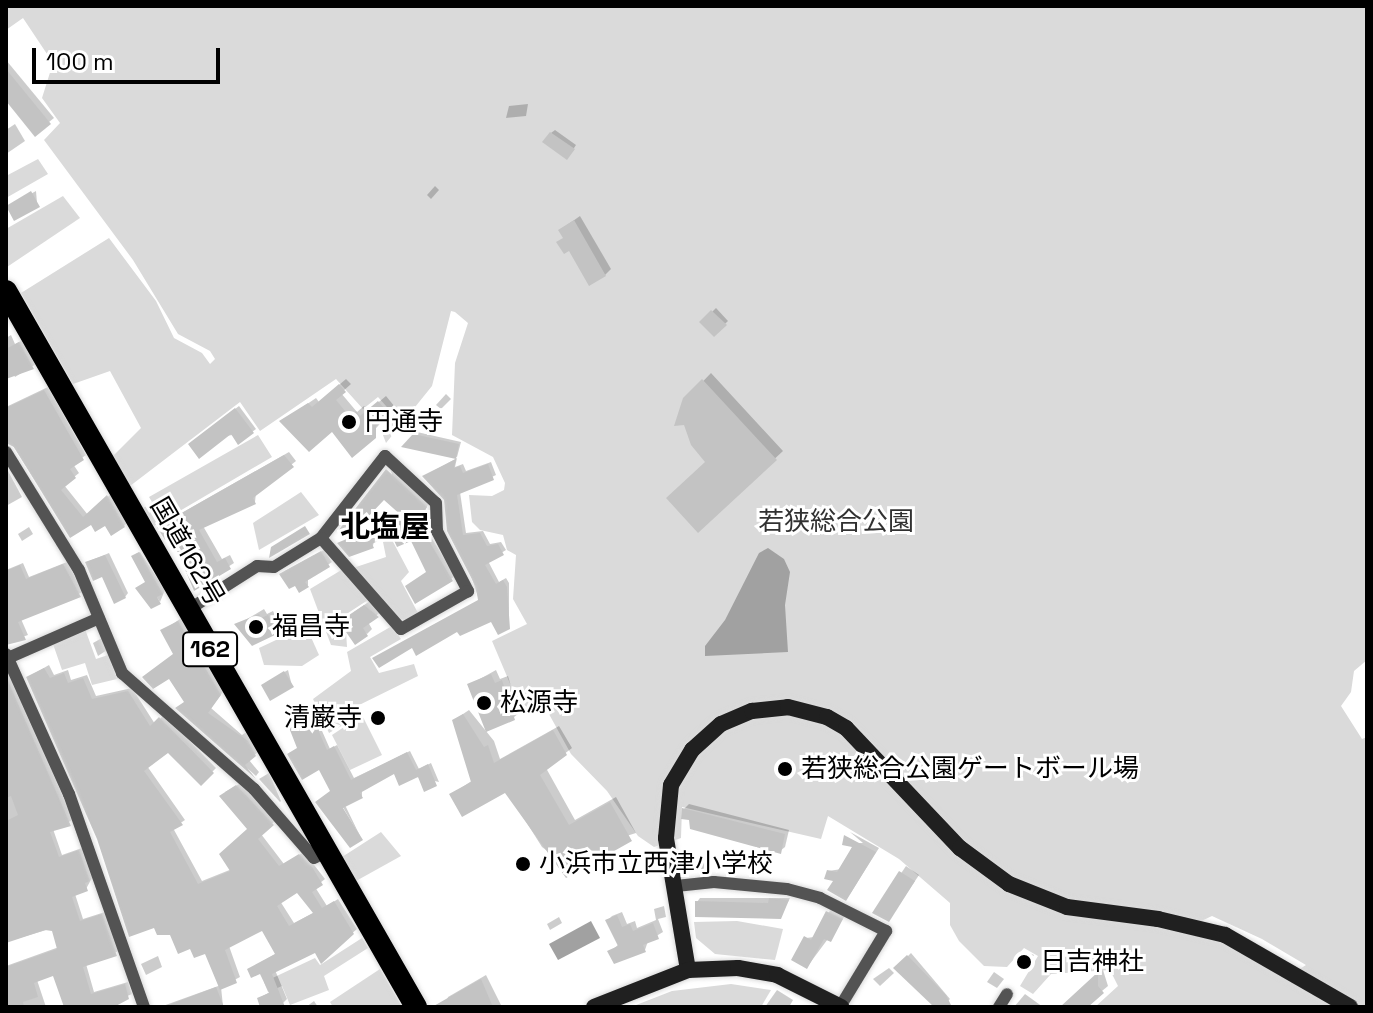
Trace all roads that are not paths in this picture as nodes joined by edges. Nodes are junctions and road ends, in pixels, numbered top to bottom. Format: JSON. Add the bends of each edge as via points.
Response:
{"nodes":[{"id":1,"x":6,"y":291,"type":"edge"},
{"id":2,"x":6,"y":452,"type":"edge"},
{"id":3,"x":321,"y":538,"type":"junction"},
{"id":4,"x":188,"y":610,"type":"junction"},
{"id":5,"x":99,"y":618,"type":"junction"},
{"id":6,"x":7,"y":656,"type":"edge"},
{"id":7,"x":326,"y":852,"type":"junction"},
{"id":8,"x":676,"y":886,"type":"junction"},
{"id":9,"x":688,"y":970,"type":"junction"},
{"id":10,"x":1007,"y":994,"type":"dead end"},
{"id":11,"x":600,"y":1006,"type":"edge"},
{"id":12,"x":144,"y":1007,"type":"edge"},
{"id":13,"x":416,"y":1007,"type":"edge"},
{"id":14,"x":840,"y":1007,"type":"edge"},
{"id":15,"x":999,"y":1007,"type":"edge"},
{"id":16,"x":1350,"y":1007,"type":"edge"}],
"edges":[{"from":1,"to":4,"type":"highway","name":"国道162号","number":"162"},
{"from":2,"to":5,"type":"street","via":[[64,542]]},
{"from":3,"to":3,"type":"street","via":[[385,456],[436,503],[437,531],[468,591],[401,629]]},
{"from":3,"to":4,"type":"street","via":[[274,567],[257,566]]},
{"from":4,"to":7,"type":"highway","name":"国道162号","number":"162"},
{"from":5,"to":6,"type":"street"},
{"from":5,"to":7,"type":"street","via":[[122,673],[254,789],[314,858]]},
{"from":6,"to":12,"type":"street","via":[[69,794]]},
{"from":7,"to":13,"type":"highway","name":"国道162号","number":"162"},
{"from":8,"to":9,"type":"street"},
{"from":8,"to":14,"type":"street","via":[[714,882],[787,889],[820,898],[886,931]]},
{"from":8,"to":16,"type":"street","via":[[667,810],[671,785],[692,750],[737,716],[800,709],[846,728],[960,848],[1009,884],[1067,907],[1158,919],[1225,935]]},
{"from":9,"to":11,"type":"street"},
{"from":9,"to":14,"type":"street","via":[[738,968],[777,975]]},
{"from":10,"to":15,"type":"street"}]}
